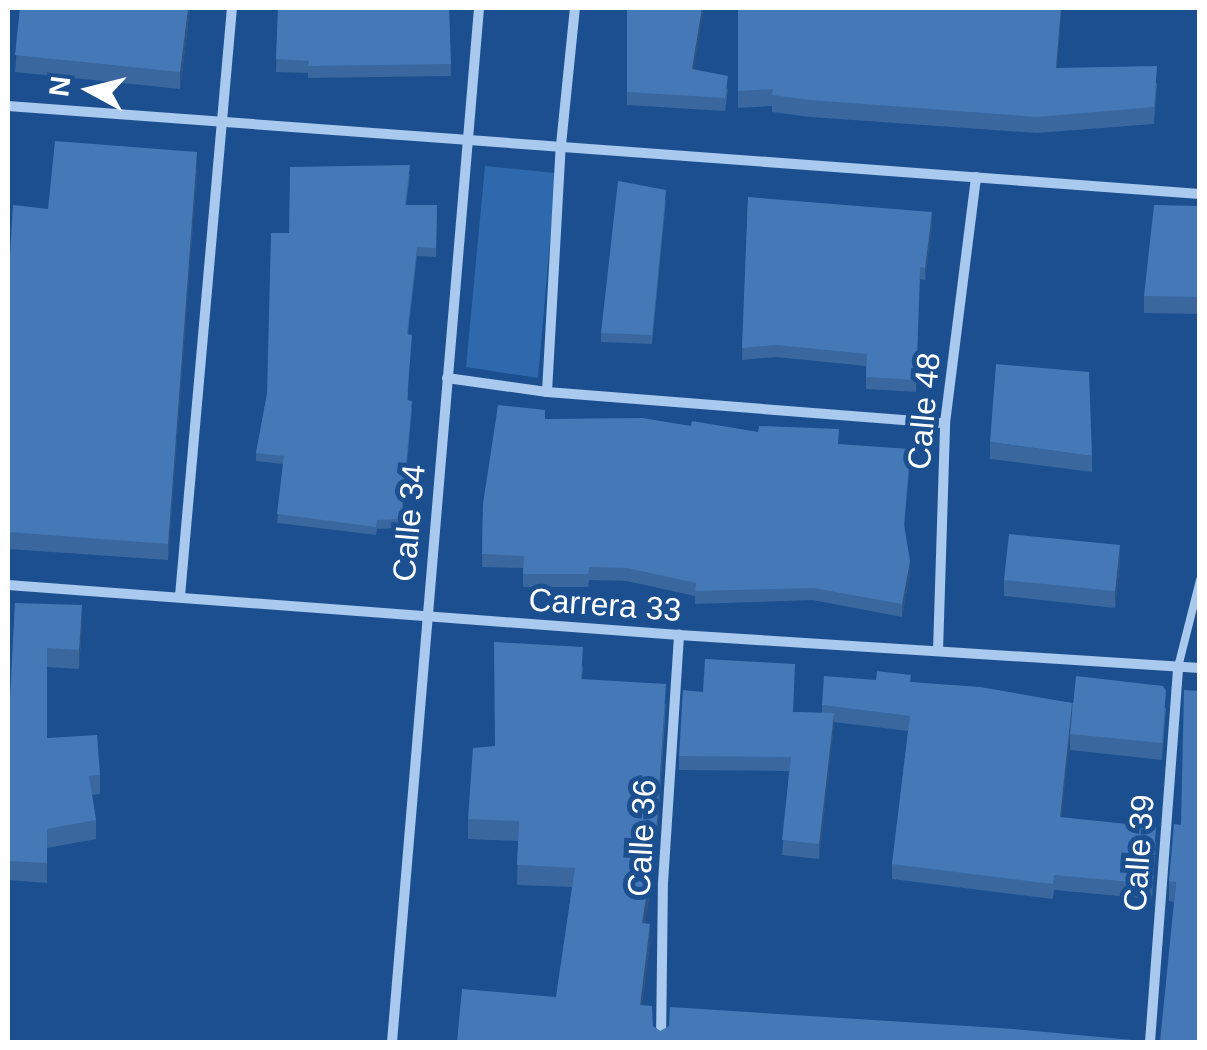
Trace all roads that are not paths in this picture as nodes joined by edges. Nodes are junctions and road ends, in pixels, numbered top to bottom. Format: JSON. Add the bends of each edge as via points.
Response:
{"nodes":[{"id":1,"x":232,"y":8,"type":"edge"},
{"id":2,"x":479,"y":8,"type":"edge"},
{"id":3,"x":575,"y":8,"type":"edge"},
{"id":4,"x":8,"y":106,"type":"edge"},
{"id":5,"x":222,"y":125,"type":"junction"},
{"id":6,"x":467,"y":141,"type":"junction"},
{"id":7,"x":561,"y":144,"type":"junction"},
{"id":8,"x":976,"y":177,"type":"junction"},
{"id":9,"x":1200,"y":194,"type":"edge"},
{"id":10,"x":447,"y":378,"type":"junction"},
{"id":11,"x":547,"y":392,"type":"junction"},
{"id":12,"x":945,"y":422,"type":"junction"},
{"id":13,"x":1200,"y":580,"type":"edge"},
{"id":14,"x":8,"y":585,"type":"edge"},
{"id":15,"x":180,"y":596,"type":"junction"},
{"id":16,"x":426,"y":617,"type":"junction"},
{"id":17,"x":679,"y":636,"type":"junction"},
{"id":18,"x":938,"y":651,"type":"junction"},
{"id":19,"x":1178,"y":667,"type":"junction"},
{"id":20,"x":1200,"y":668,"type":"edge"},
{"id":21,"x":392,"y":1042,"type":"edge"},
{"id":22,"x":662,"y":1042,"type":"edge"},
{"id":23,"x":1150,"y":1042,"type":"edge"}],
"edges":[{"from":1,"to":5,"type":"street"},
{"from":2,"to":6,"type":"street","name":"Calle 34"},
{"from":3,"to":7,"type":"street"},
{"from":4,"to":5,"type":"street"},
{"from":5,"to":6,"type":"street"},
{"from":5,"to":15,"type":"street"},
{"from":6,"to":7,"type":"street"},
{"from":6,"to":10,"type":"street","name":"Calle 34"},
{"from":7,"to":8,"type":"street"},
{"from":7,"to":11,"type":"street"},
{"from":8,"to":9,"type":"street"},
{"from":8,"to":12,"type":"street","name":"Calle 48"},
{"from":10,"to":11,"type":"street"},
{"from":10,"to":16,"type":"street","name":"Calle 34"},
{"from":11,"to":12,"type":"street"},
{"from":12,"to":18,"type":"street","name":"Calle 48"},
{"from":13,"to":19,"type":"lane"},
{"from":14,"to":15,"type":"street","name":"Carrera 33"},
{"from":15,"to":16,"type":"street","name":"Carrera 33"},
{"from":16,"to":17,"type":"street","name":"Carrera 33"},
{"from":16,"to":21,"type":"street","name":"Calle 34"},
{"from":17,"to":18,"type":"street","name":"Carrera 33"},
{"from":17,"to":22,"type":"street","name":"Calle 36","via":[[662,883]]},
{"from":18,"to":19,"type":"street","name":"Carrera 33"},
{"from":19,"to":20,"type":"street","name":"Carrera 33"},
{"from":19,"to":23,"type":"street","name":"Calle 39"}]}
